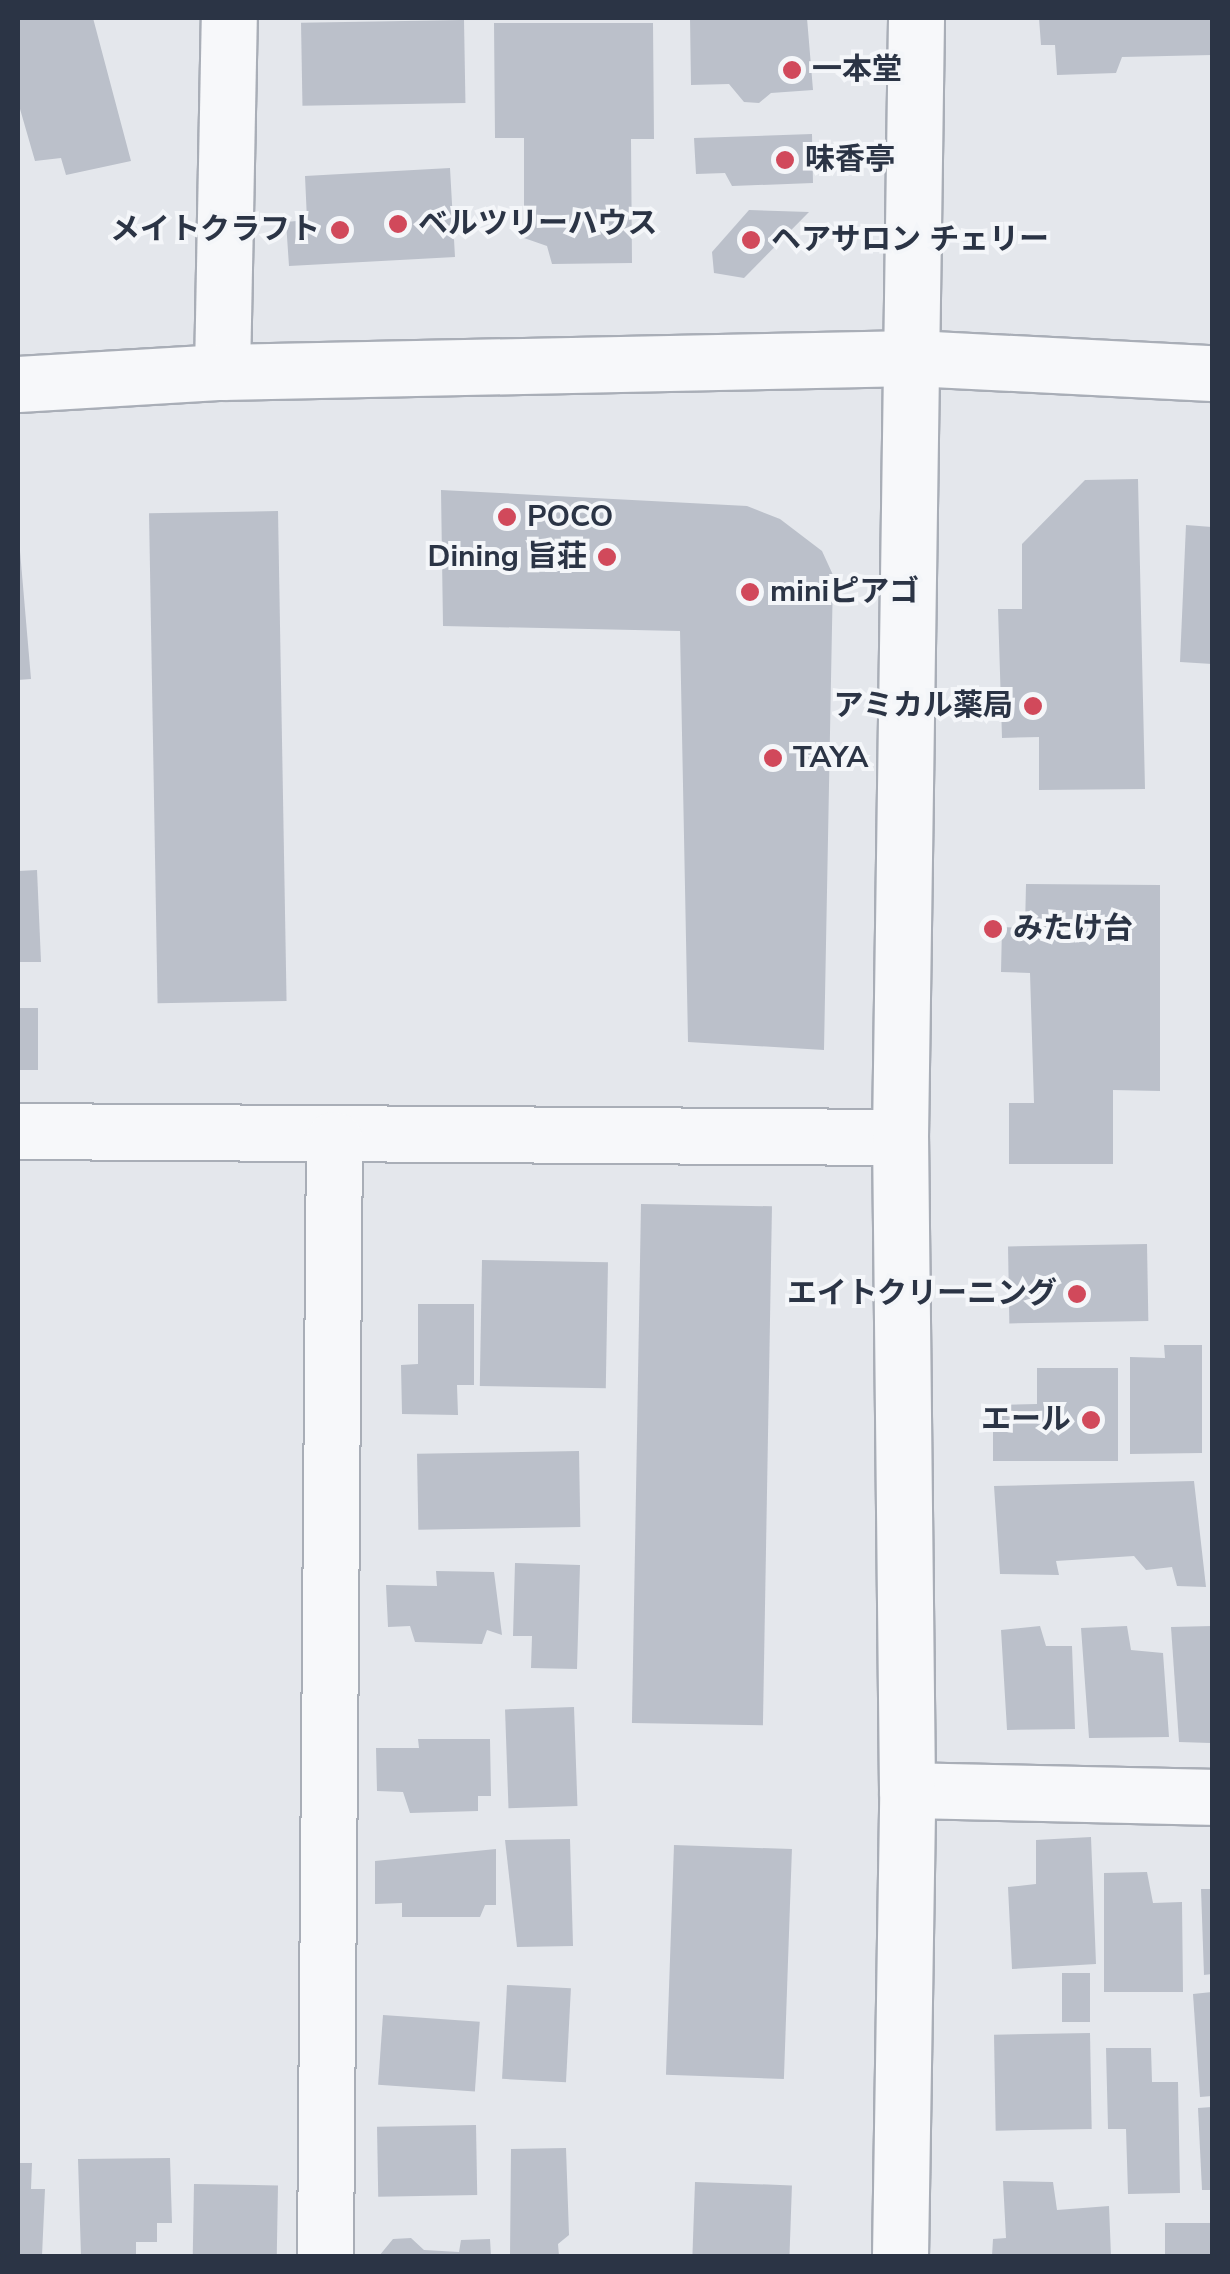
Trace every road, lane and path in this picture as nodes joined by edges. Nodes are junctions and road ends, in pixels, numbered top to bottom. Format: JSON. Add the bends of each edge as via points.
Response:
{"nodes":[{"id":1,"x":229,"y":18,"type":"edge"},
{"id":2,"x":916,"y":18,"type":"edge"},
{"id":3,"x":913,"y":358,"type":"junction"},
{"id":4,"x":222,"y":372,"type":"junction"},
{"id":5,"x":1212,"y":374,"type":"edge"},
{"id":6,"x":18,"y":384,"type":"edge"},
{"id":7,"x":18,"y":1131,"type":"edge"},
{"id":8,"x":900,"y":1137,"type":"junction"},
{"id":9,"x":334,"y":1139,"type":"junction"},
{"id":10,"x":907,"y":1790,"type":"junction"},
{"id":11,"x":1212,"y":1797,"type":"edge"},
{"id":12,"x":326,"y":2256,"type":"edge"},
{"id":13,"x":900,"y":2256,"type":"edge"}],
"edges":[{"from":1,"to":4,"type":"street"},
{"from":2,"to":3,"type":"street"},
{"from":3,"to":4,"type":"street"},
{"from":3,"to":5,"type":"street"},
{"from":3,"to":8,"type":"street"},
{"from":4,"to":6,"type":"street"},
{"from":7,"to":9,"type":"street"},
{"from":8,"to":9,"type":"street"},
{"from":8,"to":10,"type":"street"},
{"from":9,"to":12,"type":"street"},
{"from":10,"to":11,"type":"street"},
{"from":10,"to":13,"type":"street"}]}
